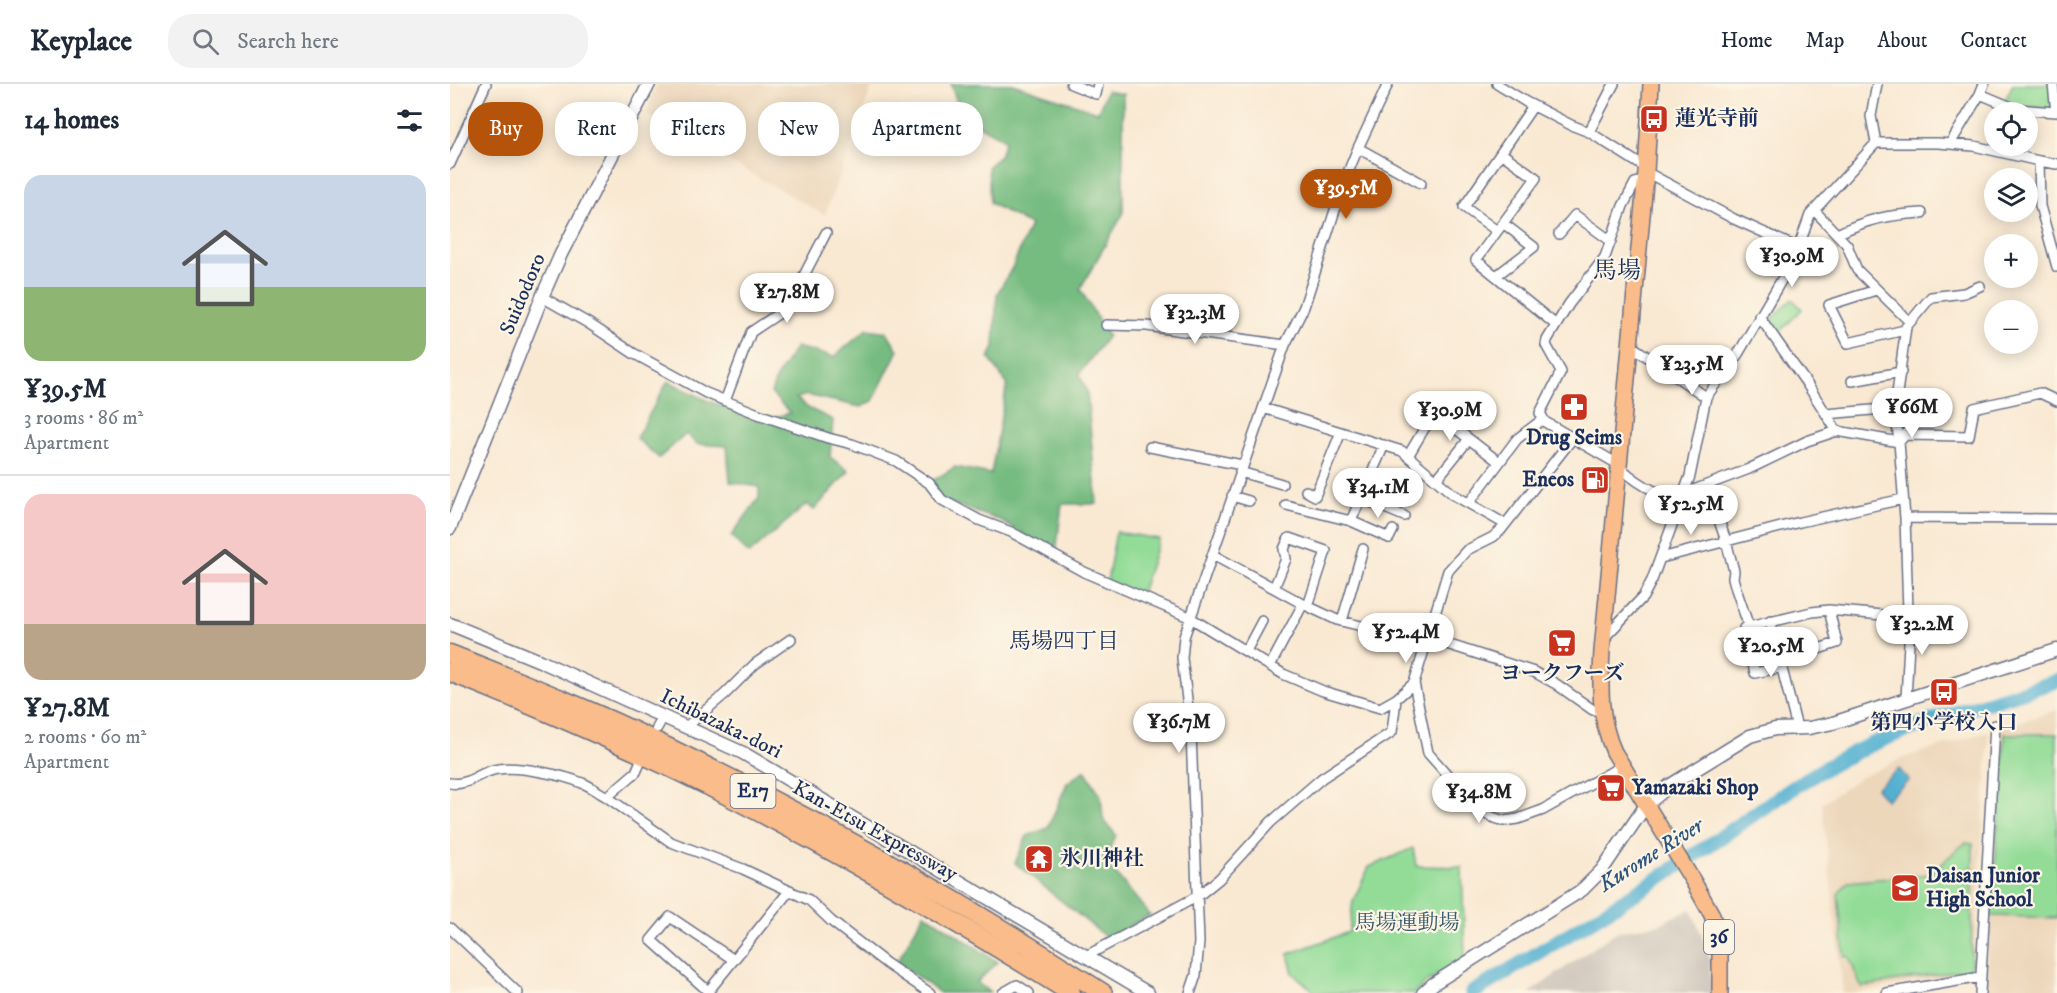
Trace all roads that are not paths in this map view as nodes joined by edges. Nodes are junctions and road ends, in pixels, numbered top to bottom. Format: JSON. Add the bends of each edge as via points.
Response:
{"nodes":[{"id":1,"x":486,"y":84,"type":"edge"},
{"id":2,"x":649,"y":84,"type":"edge"},
{"id":3,"x":1071,"y":84,"type":"edge"},
{"id":4,"x":1098,"y":84,"type":"edge"},
{"id":5,"x":1388,"y":84,"type":"edge"},
{"id":6,"x":1497,"y":84,"type":"edge"},
{"id":7,"x":1614,"y":84,"type":"edge"},
{"id":8,"x":1651,"y":84,"type":"edge"},
{"id":9,"x":1877,"y":84,"type":"edge"},
{"id":10,"x":1984,"y":84,"type":"edge"},
{"id":11,"x":2053,"y":84,"type":"edge"},
{"id":12,"x":1980,"y":94,"type":"junction"},
{"id":13,"x":1533,"y":106,"type":"junction"},
{"id":14,"x":1589,"y":132,"type":"junction"},
{"id":15,"x":1876,"y":143,"type":"junction"},
{"id":16,"x":1950,"y":144,"type":"junction"},
{"id":17,"x":1358,"y":148,"type":"junction"},
{"id":18,"x":1501,"y":153,"type":"junction"},
{"id":19,"x":2039,"y":161,"type":"junction"},
{"id":20,"x":450,"y":164,"type":"edge"},
{"id":21,"x":2057,"y":164,"type":"edge"},
{"id":22,"x":1646,"y":173,"type":"junction"},
{"id":23,"x":1421,"y":183,"type":"dead end"},
{"id":24,"x":1815,"y":211,"type":"junction"},
{"id":25,"x":1922,"y":213,"type":"dead end"},
{"id":26,"x":1500,"y":227,"type":"junction"},
{"id":27,"x":826,"y":233,"type":"dead end"},
{"id":28,"x":1559,"y":234,"type":"dead end"},
{"id":29,"x":1837,"y":234,"type":"junction"},
{"id":30,"x":1611,"y":242,"type":"junction"},
{"id":31,"x":1798,"y":248,"type":"junction"},
{"id":32,"x":2057,"y":267,"type":"edge"},
{"id":33,"x":1496,"y":276,"type":"junction"},
{"id":34,"x":1980,"y":286,"type":"dead end"},
{"id":35,"x":1876,"y":290,"type":"junction"},
{"id":36,"x":542,"y":297,"type":"junction"},
{"id":37,"x":1759,"y":316,"type":"junction"},
{"id":38,"x":1106,"y":325,"type":"dead end"},
{"id":39,"x":1556,"y":325,"type":"junction"},
{"id":40,"x":1908,"y":326,"type":"junction"},
{"id":41,"x":1285,"y":345,"type":"junction"},
{"id":42,"x":1630,"y":345,"type":"junction"},
{"id":43,"x":1901,"y":372,"type":"junction"},
{"id":44,"x":1852,"y":381,"type":"dead end"},
{"id":45,"x":1706,"y":397,"type":"junction"},
{"id":46,"x":725,"y":401,"type":"junction"},
{"id":47,"x":2057,"y":401,"type":"edge"},
{"id":48,"x":1924,"y":402,"type":"dead end"},
{"id":49,"x":1263,"y":408,"type":"junction"},
{"id":50,"x":1895,"y":408,"type":"junction"},
{"id":51,"x":1826,"y":414,"type":"junction"},
{"id":52,"x":1543,"y":419,"type":"junction"},
{"id":53,"x":1837,"y":431,"type":"junction"},
{"id":54,"x":1341,"y":432,"type":"junction"},
{"id":55,"x":1902,"y":438,"type":"junction"},
{"id":56,"x":1469,"y":439,"type":"junction"},
{"id":57,"x":1572,"y":439,"type":"junction"},
{"id":58,"x":1384,"y":445,"type":"junction"},
{"id":59,"x":1150,"y":447,"type":"dead end"},
{"id":60,"x":1408,"y":456,"type":"junction"},
{"id":61,"x":1499,"y":462,"type":"junction"},
{"id":62,"x":1619,"y":466,"type":"junction"},
{"id":63,"x":1241,"y":469,"type":"junction"},
{"id":64,"x":1436,"y":480,"type":"junction"},
{"id":65,"x":1282,"y":484,"type":"dead end"},
{"id":66,"x":1707,"y":485,"type":"junction"},
{"id":67,"x":1305,"y":490,"type":"dead end"},
{"id":68,"x":1232,"y":496,"type":"junction"},
{"id":69,"x":1682,"y":497,"type":"junction"},
{"id":70,"x":1361,"y":498,"type":"junction"},
{"id":71,"x":1903,"y":499,"type":"junction"},
{"id":72,"x":1249,"y":501,"type":"dead end"},
{"id":73,"x":1469,"y":503,"type":"junction"},
{"id":74,"x":1286,"y":506,"type":"dead end"},
{"id":75,"x":1404,"y":516,"type":"dead end"},
{"id":76,"x":1905,"y":518,"type":"junction"},
{"id":77,"x":2057,"y":519,"type":"edge"},
{"id":78,"x":1351,"y":521,"type":"junction"},
{"id":79,"x":1505,"y":524,"type":"junction"},
{"id":80,"x":450,"y":528,"type":"edge"},
{"id":81,"x":1393,"y":530,"type":"dead end"},
{"id":82,"x":1726,"y":541,"type":"junction"},
{"id":83,"x":1364,"y":549,"type":"dead end"},
{"id":84,"x":1213,"y":555,"type":"junction"},
{"id":85,"x":1661,"y":558,"type":"junction"},
{"id":86,"x":1274,"y":588,"type":"junction"},
{"id":87,"x":1305,"y":605,"type":"junction"},
{"id":88,"x":1829,"y":610,"type":"junction"},
{"id":89,"x":1907,"y":614,"type":"junction"},
{"id":90,"x":1190,"y":617,"type":"junction"},
{"id":91,"x":1262,"y":621,"type":"dead end"},
{"id":92,"x":1342,"y":621,"type":"junction"},
{"id":93,"x":1770,"y":621,"type":"junction"},
{"id":94,"x":450,"y":624,"type":"edge"},
{"id":95,"x":1749,"y":627,"type":"junction"},
{"id":96,"x":1428,"y":638,"type":"junction"},
{"id":97,"x":1604,"y":638,"type":"junction"},
{"id":98,"x":790,"y":639,"type":"dead end"},
{"id":99,"x":2057,"y":650,"type":"edge"},
{"id":100,"x":1246,"y":651,"type":"junction"},
{"id":101,"x":450,"y":654,"type":"edge"},
{"id":102,"x":1782,"y":664,"type":"junction"},
{"id":103,"x":1270,"y":666,"type":"junction"},
{"id":104,"x":450,"y":672,"type":"edge"},
{"id":105,"x":1414,"y":683,"type":"junction"},
{"id":106,"x":1396,"y":699,"type":"junction"},
{"id":107,"x":1906,"y":699,"type":"junction"},
{"id":108,"x":1601,"y":710,"type":"junction"},
{"id":109,"x":1995,"y":725,"type":"dead end"},
{"id":110,"x":686,"y":727,"type":"junction"},
{"id":111,"x":1797,"y":728,"type":"junction"},
{"id":112,"x":640,"y":763,"type":"dead end"},
{"id":113,"x":1622,"y":766,"type":"junction"},
{"id":114,"x":450,"y":783,"type":"edge"},
{"id":115,"x":607,"y":797,"type":"junction"},
{"id":116,"x":1646,"y":805,"type":"junction"},
{"id":117,"x":790,"y":890,"type":"junction"},
{"id":118,"x":1198,"y":896,"type":"junction"},
{"id":119,"x":450,"y":928,"type":"edge"},
{"id":120,"x":1086,"y":956,"type":"junction"},
{"id":121,"x":734,"y":960,"type":"junction"},
{"id":122,"x":1981,"y":977,"type":"junction"},
{"id":123,"x":707,"y":992,"type":"edge"},
{"id":124,"x":518,"y":993,"type":"edge"},
{"id":125,"x":930,"y":993,"type":"edge"},
{"id":126,"x":1003,"y":993,"type":"edge"},
{"id":127,"x":1029,"y":993,"type":"edge"},
{"id":128,"x":1071,"y":993,"type":"edge"},
{"id":129,"x":1104,"y":993,"type":"edge"},
{"id":130,"x":1148,"y":993,"type":"edge"},
{"id":131,"x":1190,"y":993,"type":"edge"},
{"id":132,"x":1423,"y":993,"type":"edge"},
{"id":133,"x":1720,"y":993,"type":"edge"},
{"id":134,"x":1887,"y":993,"type":"edge"},
{"id":135,"x":1980,"y":993,"type":"edge"}],
"edges":[{"from":1,"to":20,"type":"street"},
{"from":2,"to":36,"type":"street","name":"Suidodoro"},
{"from":3,"to":4,"type":"street","via":[[1096,94]]},
{"from":5,"to":17,"type":"street"},
{"from":6,"to":13,"type":"street"},
{"from":7,"to":14,"type":"street"},
{"from":8,"to":22,"type":"main road","number":"36"},
{"from":9,"to":15,"type":"street","via":[[1871,116]]},
{"from":10,"to":12,"type":"street"},
{"from":11,"to":12,"type":"street","via":[[2056,112],[2016,109]]},
{"from":12,"to":16,"type":"street"},
{"from":13,"to":14,"type":"street"},
{"from":13,"to":18,"type":"street"},
{"from":14,"to":22,"type":"street"},
{"from":15,"to":16,"type":"street"},
{"from":15,"to":24,"type":"street"},
{"from":16,"to":19,"type":"street"},
{"from":17,"to":23,"type":"street"},
{"from":17,"to":41,"type":"street","via":[[1304,307]]},
{"from":18,"to":26,"type":"street","via":[[1536,178]]},
{"from":18,"to":26,"type":"street","via":[[1464,207]]},
{"from":19,"to":21,"type":"street"},
{"from":19,"to":32,"type":"street","via":[[2040,206]]},
{"from":22,"to":30,"type":"street","via":[[1635,183],[1623,206]]},
{"from":22,"to":31,"type":"street"},
{"from":22,"to":42,"type":"main road","number":"36"},
{"from":24,"to":29,"type":"street"},
{"from":24,"to":31,"type":"street"},
{"from":25,"to":29,"type":"street","via":[[1909,209]]},
{"from":26,"to":33,"type":"street","via":[[1476,260]]},
{"from":26,"to":33,"type":"street","via":[[1534,247]]},
{"from":27,"to":46,"type":"street","via":[[787,308],[751,332]]},
{"from":28,"to":30,"type":"street","via":[[1575,215]]},
{"from":29,"to":35,"type":"street","via":[[1847,245],[1857,270]]},
{"from":30,"to":39,"type":"street","via":[[1605,257]]},
{"from":31,"to":37,"type":"street"},
{"from":33,"to":39,"type":"street"},
{"from":34,"to":40,"type":"street","via":[[1964,293],[1931,297]]},
{"from":35,"to":40,"type":"street"},
{"from":35,"to":40,"type":"street","via":[[1829,305],[1848,343]]},
{"from":36,"to":46,"type":"street","via":[[633,353]]},
{"from":36,"to":80,"type":"street","name":"Suidodoro"},
{"from":37,"to":45,"type":"street","via":[[1738,354]]},
{"from":37,"to":51,"type":"street"},
{"from":38,"to":41,"type":"street","via":[[1147,326]]},
{"from":39,"to":52,"type":"street","via":[[1546,345],[1561,372],[1540,413]]},
{"from":40,"to":43,"type":"street"},
{"from":41,"to":49,"type":"street"},
{"from":42,"to":45,"type":"street"},
{"from":42,"to":62,"type":"main road","number":"36"},
{"from":43,"to":44,"type":"street"},
{"from":43,"to":50,"type":"street"},
{"from":45,"to":69,"type":"street"},
{"from":46,"to":90,"type":"street","via":[[896,461],[928,483],[942,500],[970,515],[1011,532],[1084,572]]},
{"from":47,"to":55,"type":"street","via":[[2040,393],[1974,408],[1969,436]]},
{"from":48,"to":55,"type":"street"},
{"from":49,"to":54,"type":"street"},
{"from":49,"to":63,"type":"street"},
{"from":50,"to":51,"type":"street"},
{"from":50,"to":55,"type":"street"},
{"from":51,"to":53,"type":"street"},
{"from":52,"to":57,"type":"street"},
{"from":52,"to":61,"type":"street","via":[[1517,439]]},
{"from":53,"to":55,"type":"street"},
{"from":53,"to":66,"type":"street"},
{"from":54,"to":58,"type":"street"},
{"from":54,"to":67,"type":"street","via":[[1315,496]]},
{"from":55,"to":71,"type":"street"},
{"from":56,"to":60,"type":"street","via":[[1434,412]]},
{"from":56,"to":61,"type":"street"},
{"from":56,"to":64,"type":"street"},
{"from":57,"to":62,"type":"street"},
{"from":57,"to":79,"type":"street"},
{"from":58,"to":60,"type":"street"},
{"from":58,"to":70,"type":"street"},
{"from":59,"to":63,"type":"street"},
{"from":60,"to":64,"type":"street"},
{"from":61,"to":73,"type":"street"},
{"from":62,"to":69,"type":"street","via":[[1654,491]]},
{"from":62,"to":97,"type":"main road","number":"36"},
{"from":63,"to":65,"type":"street"},
{"from":63,"to":68,"type":"street"},
{"from":64,"to":73,"type":"street"},
{"from":66,"to":69,"type":"street"},
{"from":66,"to":82,"type":"street"},
{"from":68,"to":72,"type":"street"},
{"from":68,"to":84,"type":"street"},
{"from":69,"to":85,"type":"street"},
{"from":70,"to":75,"type":"street"},
{"from":70,"to":78,"type":"street"},
{"from":71,"to":76,"type":"street"},
{"from":71,"to":82,"type":"street"},
{"from":73,"to":79,"type":"street"},
{"from":74,"to":78,"type":"street"},
{"from":76,"to":77,"type":"street"},
{"from":76,"to":89,"type":"street"},
{"from":78,"to":81,"type":"street","via":[[1389,538]]},
{"from":79,"to":96,"type":"street","via":[[1493,537],[1467,550],[1448,571]]},
{"from":82,"to":85,"type":"street"},
{"from":82,"to":95,"type":"street"},
{"from":83,"to":92,"type":"street"},
{"from":84,"to":86,"type":"street"},
{"from":84,"to":90,"type":"street"},
{"from":85,"to":97,"type":"street","via":[[1643,597]]},
{"from":86,"to":87,"type":"street"},
{"from":86,"to":87,"type":"street","via":[[1286,559],[1284,549],[1289,538],[1326,551]]},
{"from":87,"to":92,"type":"street"},
{"from":87,"to":103,"type":"street"},
{"from":88,"to":89,"type":"street"},
{"from":88,"to":93,"type":"street"},
{"from":88,"to":102,"type":"street","via":[[1837,643]]},
{"from":89,"to":107,"type":"street"},
{"from":90,"to":100,"type":"street"},
{"from":90,"to":118,"type":"street","via":[[1182,658],[1191,733]]},
{"from":91,"to":100,"type":"street"},
{"from":92,"to":96,"type":"street","via":[[1414,639]]},
{"from":93,"to":95,"type":"street"},
{"from":93,"to":102,"type":"street"},
{"from":94,"to":110,"type":"street","name":"Ichibazaka-dori","via":[[540,661],[660,722]]},
{"from":95,"to":102,"type":"street","via":[[1744,628],[1755,673]]},
{"from":96,"to":105,"type":"street"},
{"from":96,"to":108,"type":"street","via":[[1534,672],[1589,708]]},
{"from":97,"to":108,"type":"main road","number":"36"},
{"from":98,"to":110,"type":"street","via":[[755,664]]},
{"from":99,"to":107,"type":"street"},
{"from":100,"to":103,"type":"street"},
{"from":101,"to":129,"type":"highway","name":"Kan-Etsu Expressway","number":"E17","via":[[658,742],[840,836]]},
{"from":102,"to":111,"type":"street"},
{"from":103,"to":106,"type":"street","via":[[1323,691],[1380,708]]},
{"from":104,"to":128,"type":"highway","name":"Kan-Etsu Expressway","number":"E17","via":[[548,712],[736,800],[952,919]]},
{"from":105,"to":106,"type":"street"},
{"from":105,"to":113,"type":"street","via":[[1428,753],[1475,806],[1491,817],[1504,821],[1543,810]]},
{"from":106,"to":118,"type":"street","via":[[1392,732],[1322,778],[1271,822],[1219,879]]},
{"from":107,"to":111,"type":"street","via":[[1822,726]]},
{"from":108,"to":113,"type":"main road","number":"36","via":[[1609,742]]},
{"from":109,"to":122,"type":"street"},
{"from":110,"to":120,"type":"street","name":"Ichibazaka-dori","via":[[743,753]]},
{"from":111,"to":116,"type":"street","via":[[1750,736],[1669,786]]},
{"from":112,"to":115,"type":"street","via":[[636,772]]},
{"from":113,"to":116,"type":"main road","number":"36"},
{"from":114,"to":115,"type":"street","via":[[467,782],[499,768],[543,772],[583,783]]},
{"from":115,"to":117,"type":"street","via":[[671,842]]},
{"from":116,"to":132,"type":"street","via":[[1602,870],[1582,890]]},
{"from":116,"to":133,"type":"main road","number":"36","via":[[1707,905],[1717,929]]},
{"from":117,"to":121,"type":"street"},
{"from":117,"to":125,"type":"street"},
{"from":118,"to":120,"type":"street"},
{"from":118,"to":131,"type":"street","via":[[1199,942]]},
{"from":119,"to":124,"type":"street"},
{"from":120,"to":130,"type":"street","name":"Ichibazaka-dori"},
{"from":121,"to":123,"type":"street"},
{"from":121,"to":123,"type":"street","via":[[670,917],[651,940]]},
{"from":122,"to":134,"type":"street"},
{"from":122,"to":135,"type":"street"},
{"from":126,"to":127,"type":"street","via":[[1017,985]]}]}
